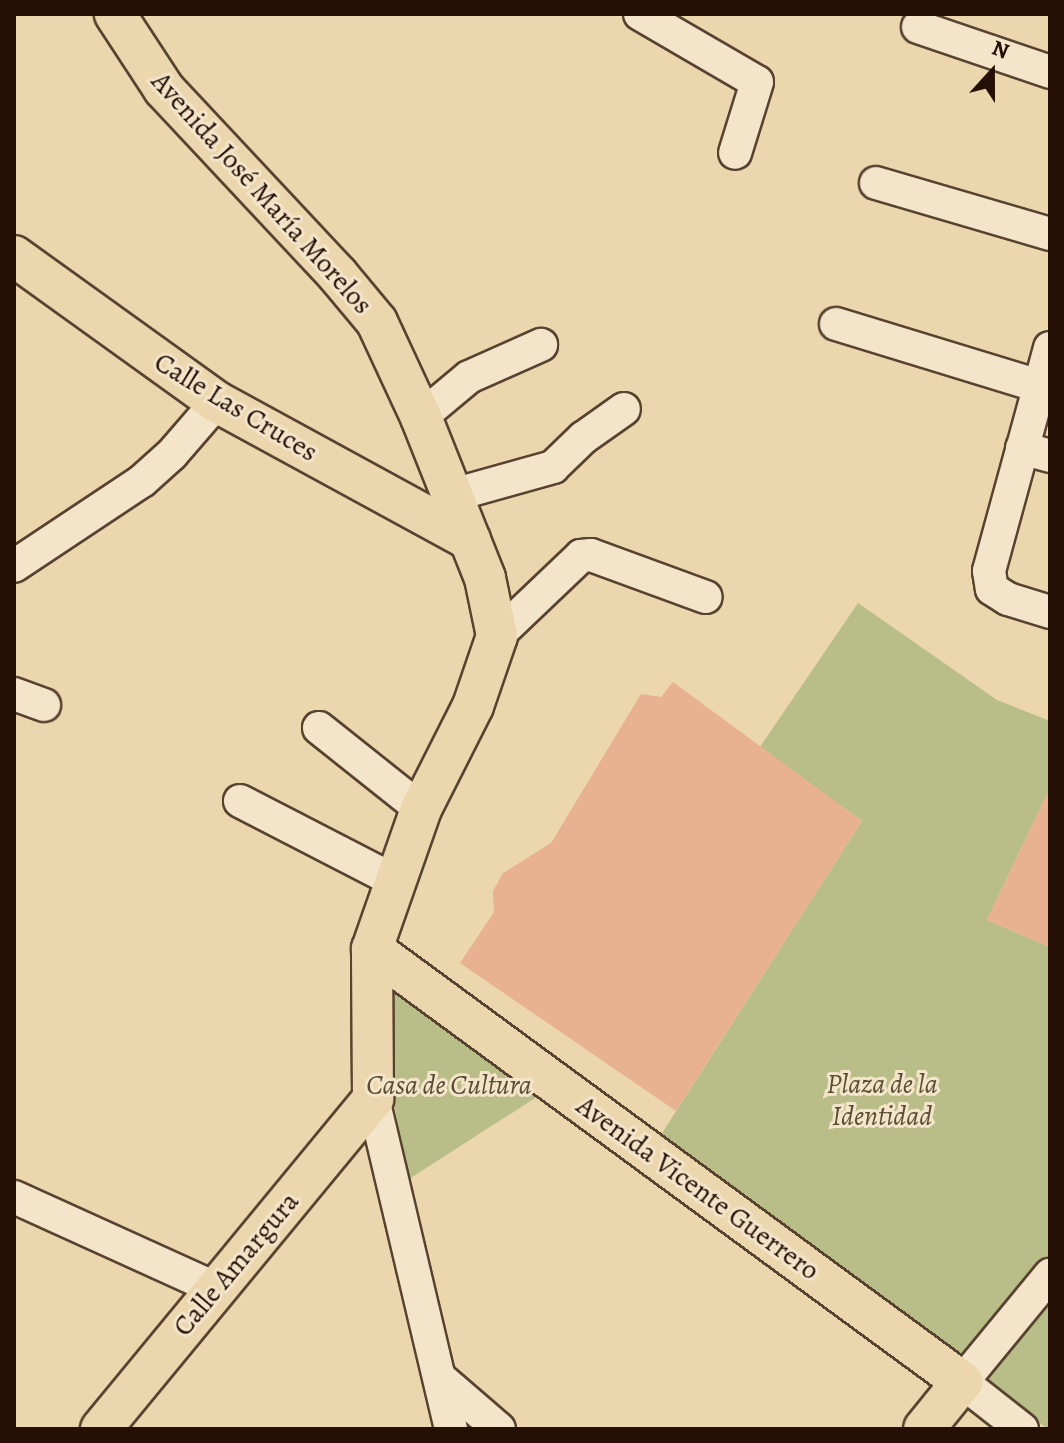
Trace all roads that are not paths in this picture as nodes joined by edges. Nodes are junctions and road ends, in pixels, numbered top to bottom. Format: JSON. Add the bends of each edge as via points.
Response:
{"nodes":[{"id":1,"x":115,"y":14,"type":"edge"},
{"id":2,"x":640,"y":14,"type":"edge"},
{"id":3,"x":918,"y":27,"type":"dead end"},
{"id":4,"x":1050,"y":72,"type":"edge"},
{"id":5,"x":735,"y":153,"type":"dead end"},
{"id":6,"x":876,"y":183,"type":"dead end"},
{"id":7,"x":1050,"y":234,"type":"edge"},
{"id":8,"x":18,"y":267,"type":"edge"},
{"id":9,"x":836,"y":324,"type":"dead end"},
{"id":10,"x":541,"y":345,"type":"dead end"},
{"id":11,"x":1050,"y":348,"type":"edge"},
{"id":12,"x":1039,"y":386,"type":"junction"},
{"id":13,"x":217,"y":402,"type":"junction"},
{"id":14,"x":624,"y":409,"type":"dead end"},
{"id":15,"x":421,"y":417,"type":"junction"},
{"id":16,"x":1036,"y":452,"type":"edge"},
{"id":17,"x":453,"y":495,"type":"junction"},
{"id":18,"x":470,"y":540,"type":"junction"},
{"id":19,"x":14,"y":566,"type":"edge"},
{"id":20,"x":706,"y":597,"type":"dead end"},
{"id":21,"x":1050,"y":612,"type":"edge"},
{"id":22,"x":497,"y":636,"type":"junction"},
{"id":23,"x":14,"y":694,"type":"edge"},
{"id":24,"x":44,"y":705,"type":"dead end"},
{"id":25,"x":319,"y":728,"type":"dead end"},
{"id":26,"x":240,"y":801,"type":"dead end"},
{"id":27,"x":421,"y":809,"type":"junction"},
{"id":28,"x":395,"y":881,"type":"junction"},
{"id":29,"x":372,"y":949,"type":"junction"},
{"id":30,"x":373,"y":1099,"type":"junction"},
{"id":31,"x":14,"y":1197,"type":"edge"},
{"id":32,"x":1050,"y":1275,"type":"edge"},
{"id":33,"x":215,"y":1288,"type":"junction"},
{"id":34,"x":442,"y":1380,"type":"junction"},
{"id":35,"x":962,"y":1382,"type":"junction"},
{"id":36,"x":101,"y":1429,"type":"edge"},
{"id":37,"x":451,"y":1429,"type":"edge"},
{"id":38,"x":499,"y":1429,"type":"edge"},
{"id":39,"x":924,"y":1429,"type":"edge"},
{"id":40,"x":1022,"y":1429,"type":"edge"}],
"edges":[{"from":1,"to":15,"type":"main road","name":"Avenida José María Morelos","via":[[164,89],[377,322]]},
{"from":2,"to":5,"type":"street","via":[[757,82]]},
{"from":3,"to":4,"type":"street"},
{"from":6,"to":7,"type":"street"},
{"from":8,"to":13,"type":"main road","name":"Calle Las Cruces"},
{"from":9,"to":12,"type":"street"},
{"from":10,"to":15,"type":"street","via":[[469,377]]},
{"from":11,"to":12,"type":"street"},
{"from":12,"to":16,"type":"street"},
{"from":13,"to":18,"type":"main road","name":"Calle Las Cruces"},
{"from":13,"to":19,"type":"street","via":[[142,481]]},
{"from":14,"to":17,"type":"street","via":[[553,467]]},
{"from":15,"to":17,"type":"main road","name":"Avenida José María Morelos"},
{"from":16,"to":21,"type":"street","via":[[989,571],[992,589]]},
{"from":17,"to":18,"type":"main road","name":"Avenida José María Morelos"},
{"from":18,"to":22,"type":"main road","name":"Avenida José María Morelos","via":[[485,578]]},
{"from":20,"to":22,"type":"street","via":[[591,555],[581,556]]},
{"from":22,"to":27,"type":"main road","via":[[473,706]]},
{"from":23,"to":24,"type":"street"},
{"from":25,"to":27,"type":"street"},
{"from":26,"to":28,"type":"street"},
{"from":27,"to":28,"type":"main road"},
{"from":28,"to":29,"type":"main road"},
{"from":29,"to":30,"type":"main road"},
{"from":29,"to":35,"type":"main road","name":"Avenida Vicente Guerrero"},
{"from":30,"to":33,"type":"main road","name":"Calle Amargura"},
{"from":30,"to":34,"type":"street"},
{"from":31,"to":33,"type":"street"},
{"from":32,"to":35,"type":"street"},
{"from":33,"to":36,"type":"main road","name":"Calle Amargura"},
{"from":34,"to":37,"type":"street"},
{"from":34,"to":38,"type":"street"},
{"from":35,"to":39,"type":"main road"},
{"from":35,"to":40,"type":"street","name":"Avenida Vicente Guerrero"}]}
